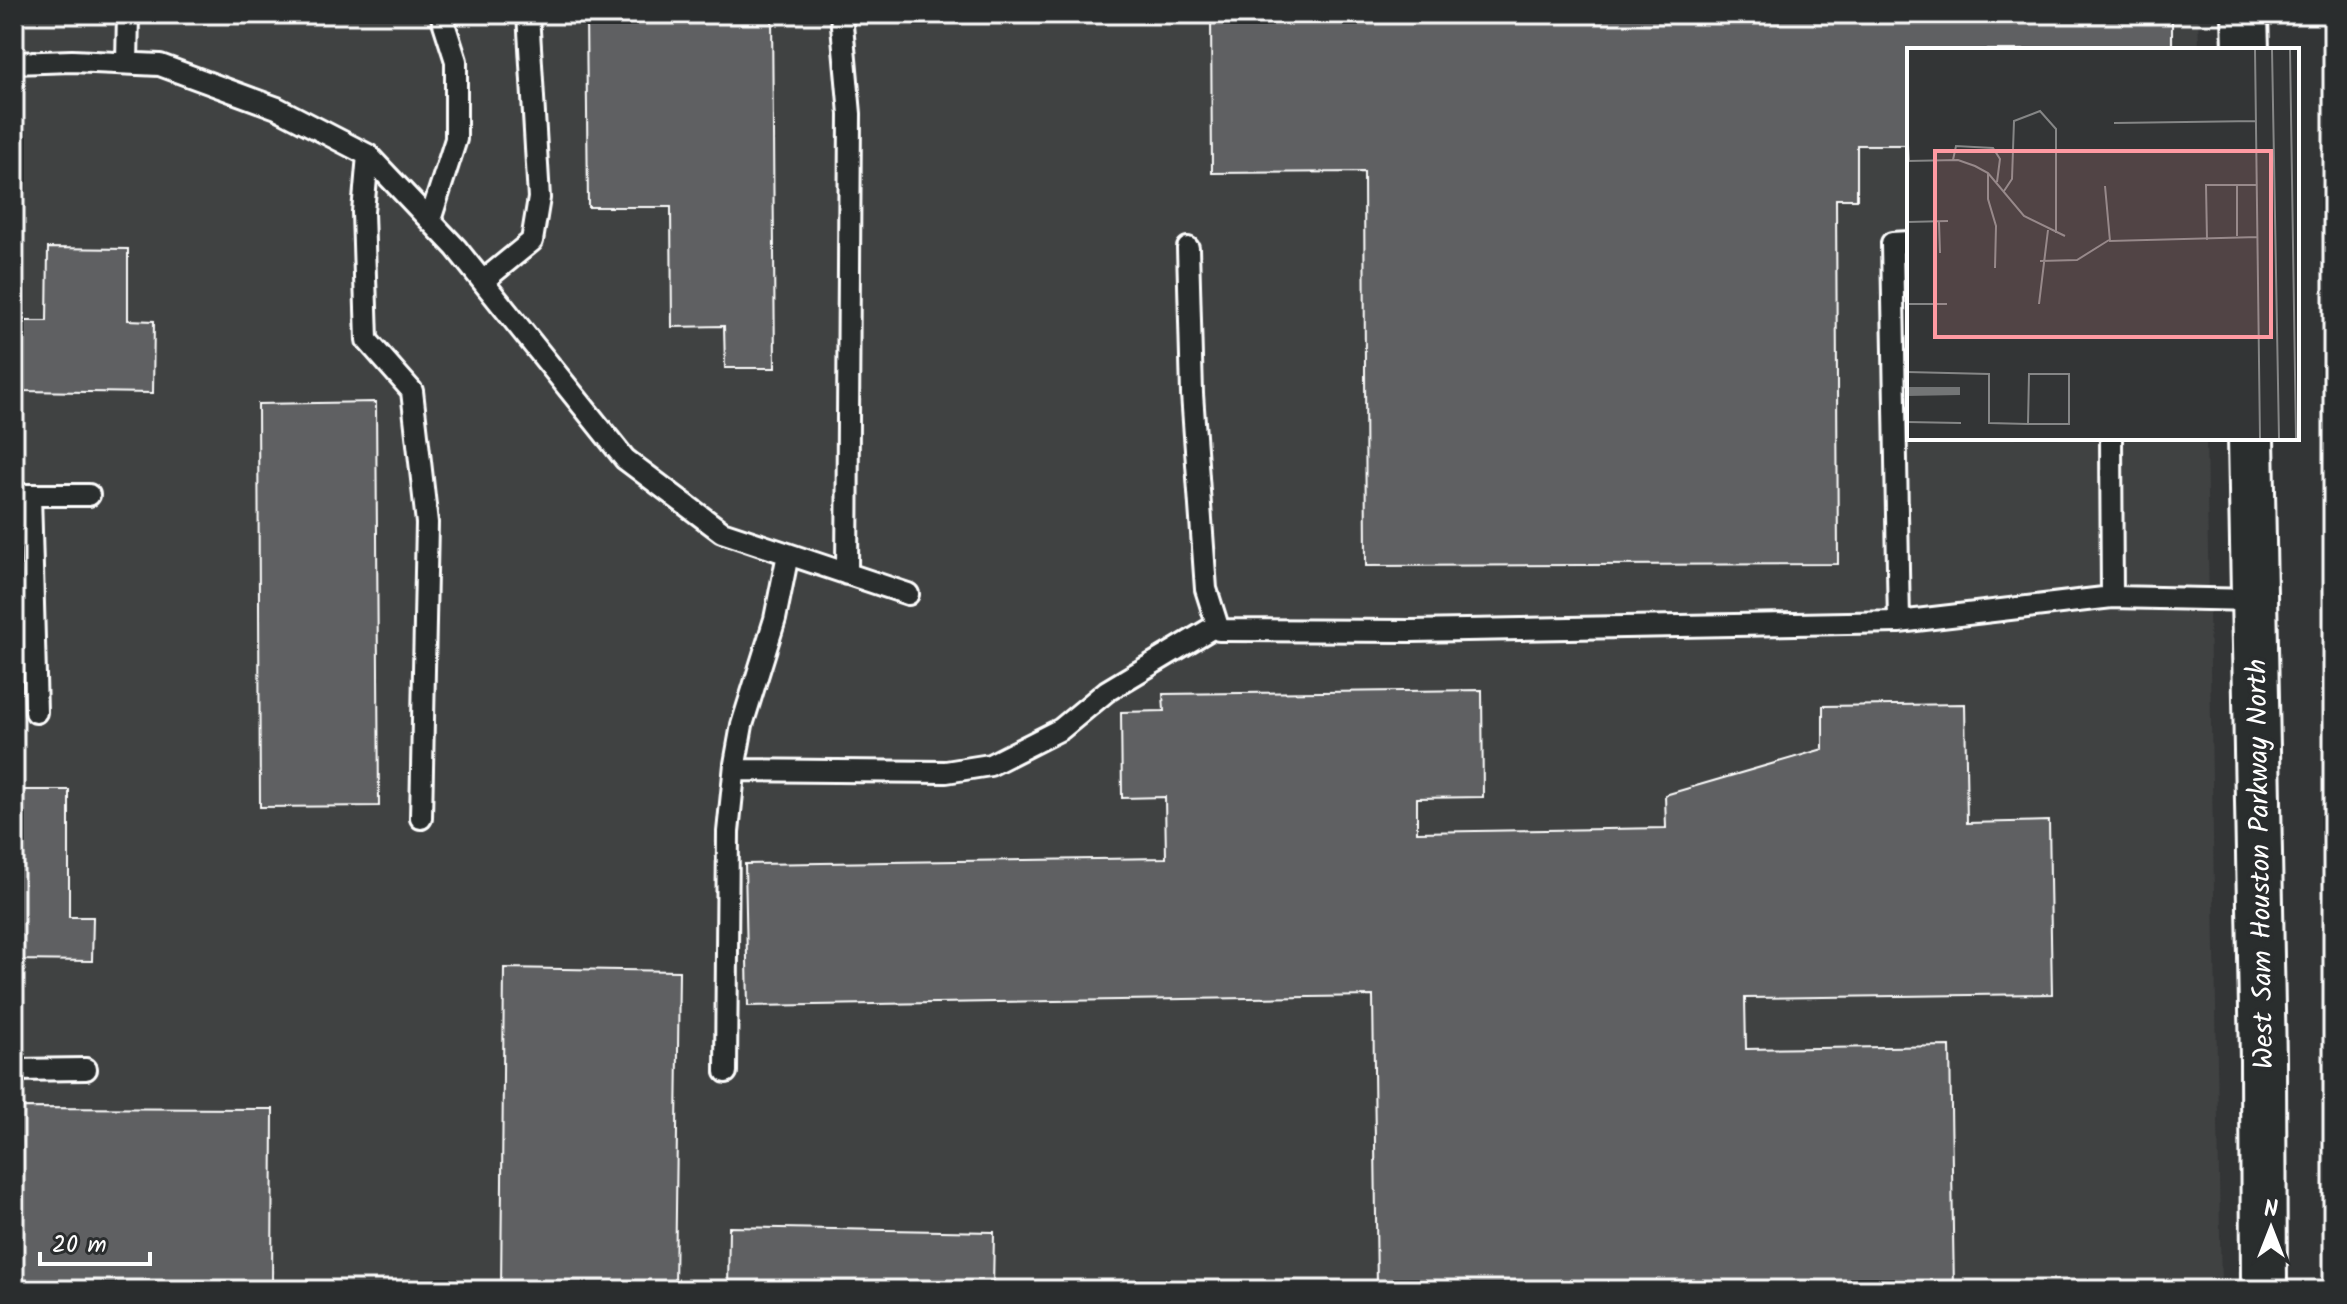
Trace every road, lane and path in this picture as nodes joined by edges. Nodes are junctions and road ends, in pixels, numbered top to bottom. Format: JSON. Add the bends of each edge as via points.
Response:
{"nodes":[{"id":1,"x":128,"y":14,"type":"edge"},
{"id":2,"x":441,"y":14,"type":"edge"},
{"id":3,"x":528,"y":14,"type":"edge"},
{"id":4,"x":841,"y":14,"type":"edge"},
{"id":5,"x":2245,"y":14,"type":"edge"},
{"id":6,"x":2246,"y":48,"type":"edge"},
{"id":7,"x":14,"y":63,"type":"edge"},
{"id":8,"x":127,"y":63,"type":"junction"},
{"id":9,"x":368,"y":155,"type":"junction"},
{"id":10,"x":430,"y":220,"type":"junction"},
{"id":11,"x":1901,"y":242,"type":"edge"},
{"id":12,"x":1188,"y":248,"type":"dead end"},
{"id":13,"x":483,"y":281,"type":"junction"},
{"id":14,"x":2111,"y":440,"type":"edge"},
{"id":15,"x":2251,"y":440,"type":"edge"},
{"id":16,"x":22,"y":495,"type":"edge"},
{"id":17,"x":89,"y":495,"type":"dead end"},
{"id":18,"x":788,"y":554,"type":"junction"},
{"id":19,"x":847,"y":574,"type":"junction"},
{"id":20,"x":908,"y":594,"type":"dead end"},
{"id":21,"x":2112,"y":597,"type":"junction"},
{"id":22,"x":2254,"y":600,"type":"junction"},
{"id":23,"x":1899,"y":622,"type":"junction"},
{"id":24,"x":1217,"y":625,"type":"junction"},
{"id":25,"x":36,"y":712,"type":"dead end"},
{"id":26,"x":735,"y":770,"type":"junction"},
{"id":27,"x":421,"y":818,"type":"dead end"},
{"id":28,"x":86,"y":1069,"type":"dead end"},
{"id":29,"x":14,"y":1070,"type":"edge"},
{"id":30,"x":726,"y":1072,"type":"dead end"},
{"id":31,"x":2264,"y":1290,"type":"edge"}],
"edges":[{"from":1,"to":8,"type":"lane"},
{"from":2,"to":10,"type":"lane","via":[[456,61],[456,139]]},
{"from":3,"to":13,"type":"lane","via":[[539,198],[532,241]]},
{"from":4,"to":19,"type":"lane","via":[[850,114]]},
{"from":5,"to":6,"type":"main road"},
{"from":7,"to":8,"type":"lane"},
{"from":8,"to":9,"type":"lane","via":[[160,65],[277,108]]},
{"from":9,"to":10,"type":"lane"},
{"from":9,"to":27,"type":"lane","via":[[363,212],[367,340],[412,391],[427,523]]},
{"from":10,"to":13,"type":"lane"},
{"from":11,"to":23,"type":"lane"},
{"from":12,"to":24,"type":"lane","via":[[1206,589]]},
{"from":13,"to":18,"type":"lane","via":[[625,459],[722,532]]},
{"from":14,"to":21,"type":"lane"},
{"from":15,"to":22,"type":"main road","name":"West Sam Houston Parkway North"},
{"from":16,"to":17,"type":"lane"},
{"from":16,"to":25,"type":"lane"},
{"from":18,"to":19,"type":"lane"},
{"from":18,"to":26,"type":"lane"},
{"from":19,"to":20,"type":"lane"},
{"from":21,"to":22,"type":"lane"},
{"from":21,"to":23,"type":"lane"},
{"from":22,"to":31,"type":"main road","name":"West Sam Houston Parkway North"},
{"from":23,"to":24,"type":"lane","via":[[1279,632],[1219,630]]},
{"from":24,"to":26,"type":"lane","via":[[1107,691],[1061,729],[990,765],[946,772]]},
{"from":26,"to":30,"type":"lane","via":[[728,832]]},
{"from":28,"to":29,"type":"lane"}]}
